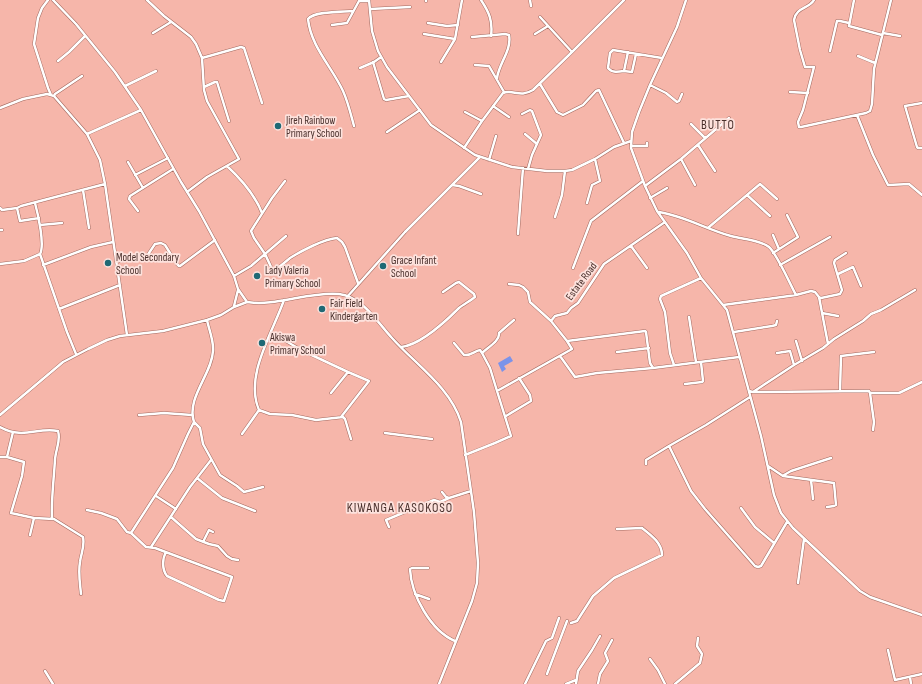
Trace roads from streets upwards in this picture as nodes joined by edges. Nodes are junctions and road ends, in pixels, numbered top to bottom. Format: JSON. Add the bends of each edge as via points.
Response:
{"nodes":[{"id":1,"x":48,"y":0,"type":"edge"},
{"id":2,"x":53,"y":0,"type":"edge"},
{"id":3,"x":147,"y":0,"type":"edge"},
{"id":4,"x":369,"y":0,"type":"edge"},
{"id":5,"x":462,"y":0,"type":"edge"},
{"id":6,"x":481,"y":0,"type":"edge"},
{"id":7,"x":530,"y":0,"type":"edge"},
{"id":8,"x":624,"y":0,"type":"edge"},
{"id":9,"x":686,"y":0,"type":"edge"},
{"id":10,"x":814,"y":0,"type":"edge"},
{"id":11,"x":854,"y":0,"type":"edge"},
{"id":12,"x":891,"y":0,"type":"edge"},
{"id":13,"x":532,"y":6,"type":"dead end"},
{"id":14,"x":410,"y":7,"type":"dead end"},
{"id":15,"x":370,"y":9,"type":"junction"},
{"id":16,"x":353,"y":11,"type":"junction"},
{"id":17,"x":540,"y":17,"type":"dead end"},
{"id":18,"x":171,"y":22,"type":"junction"},
{"id":19,"x":428,"y":23,"type":"dead end"},
{"id":20,"x":849,"y":23,"type":"junction"},
{"id":21,"x":332,"y":25,"type":"dead end"},
{"id":22,"x":458,"y":26,"type":"junction"},
{"id":23,"x":548,"y":26,"type":"junction"},
{"id":24,"x":153,"y":33,"type":"dead end"},
{"id":25,"x":424,"y":34,"type":"dead end"},
{"id":26,"x":534,"y":34,"type":"dead end"},
{"id":27,"x":883,"y":34,"type":"junction"},
{"id":28,"x":85,"y":36,"type":"junction"},
{"id":29,"x":491,"y":36,"type":"junction"},
{"id":30,"x":900,"y":36,"type":"dead end"},
{"id":31,"x":472,"y":38,"type":"dead end"},
{"id":32,"x":455,"y":39,"type":"junction"},
{"id":33,"x":830,"y":51,"type":"dead end"},
{"id":34,"x":572,"y":52,"type":"junction"},
{"id":35,"x":628,"y":52,"type":"junction"},
{"id":36,"x":636,"y":54,"type":"junction"},
{"id":37,"x":858,"y":56,"type":"dead end"},
{"id":38,"x":381,"y":57,"type":"junction"},
{"id":39,"x":202,"y":58,"type":"junction"},
{"id":40,"x":662,"y":58,"type":"junction"},
{"id":41,"x":58,"y":60,"type":"dead end"},
{"id":42,"x":373,"y":62,"type":"junction"},
{"id":43,"x":441,"y":62,"type":"dead end"},
{"id":44,"x":875,"y":63,"type":"junction"},
{"id":45,"x":475,"y":64,"type":"dead end"},
{"id":46,"x":360,"y":68,"type":"dead end"},
{"id":47,"x":156,"y":71,"type":"dead end"},
{"id":48,"x":624,"y":71,"type":"junction"},
{"id":49,"x":82,"y":76,"type":"dead end"},
{"id":50,"x":497,"y":78,"type":"junction"},
{"id":51,"x":540,"y":84,"type":"junction"},
{"id":52,"x":650,"y":85,"type":"junction"},
{"id":53,"x":125,"y":86,"type":"junction"},
{"id":54,"x":204,"y":88,"type":"junction"},
{"id":55,"x":504,"y":92,"type":"junction"},
{"id":56,"x":790,"y":92,"type":"dead end"},
{"id":57,"x":808,"y":93,"type":"junction"},
{"id":58,"x":682,"y":94,"type":"dead end"},
{"id":59,"x":53,"y":96,"type":"junction"},
{"id":60,"x":409,"y":96,"type":"junction"},
{"id":61,"x":262,"y":103,"type":"dead end"},
{"id":62,"x":922,"y":103,"type":"edge"},
{"id":63,"x":493,"y":106,"type":"junction"},
{"id":64,"x":0,"y":108,"type":"edge"},
{"id":65,"x":141,"y":110,"type":"junction"},
{"id":66,"x":420,"y":110,"type":"junction"},
{"id":67,"x":465,"y":112,"type":"dead end"},
{"id":68,"x":522,"y":114,"type":"dead end"},
{"id":69,"x":857,"y":115,"type":"junction"},
{"id":70,"x":509,"y":117,"type":"dead end"},
{"id":71,"x":729,"y":118,"type":"dead end"},
{"id":72,"x":229,"y":121,"type":"dead end"},
{"id":73,"x":482,"y":121,"type":"junction"},
{"id":74,"x":691,"y":124,"type":"dead end"},
{"id":75,"x":354,"y":126,"type":"dead end"},
{"id":76,"x":387,"y":132,"type":"dead end"},
{"id":77,"x":87,"y":134,"type":"junction"},
{"id":78,"x":525,"y":134,"type":"dead end"},
{"id":79,"x":496,"y":136,"type":"dead end"},
{"id":80,"x":706,"y":138,"type":"junction"},
{"id":81,"x":631,"y":141,"type":"junction"},
{"id":82,"x":624,"y":143,"type":"junction"},
{"id":83,"x":647,"y":143,"type":"dead end"},
{"id":84,"x":537,"y":144,"type":"junction"},
{"id":85,"x":698,"y":145,"type":"junction"},
{"id":86,"x":631,"y":146,"type":"junction"},
{"id":87,"x":464,"y":148,"type":"junction"},
{"id":88,"x":922,"y":148,"type":"edge"},
{"id":89,"x":168,"y":158,"type":"junction"},
{"id":90,"x":480,"y":158,"type":"junction"},
{"id":91,"x":681,"y":159,"type":"junction"},
{"id":92,"x":489,"y":160,"type":"junction"},
{"id":93,"x":595,"y":160,"type":"junction"},
{"id":94,"x":128,"y":162,"type":"dead end"},
{"id":95,"x":227,"y":166,"type":"junction"},
{"id":96,"x":523,"y":168,"type":"junction"},
{"id":97,"x":174,"y":169,"type":"junction"},
{"id":98,"x":528,"y":169,"type":"junction"},
{"id":99,"x":565,"y":171,"type":"junction"},
{"id":100,"x":715,"y":171,"type":"dead end"},
{"id":101,"x":135,"y":175,"type":"junction"},
{"id":102,"x":285,"y":181,"type":"dead end"},
{"id":103,"x":643,"y":181,"type":"junction"},
{"id":104,"x":105,"y":184,"type":"junction"},
{"id":105,"x":452,"y":185,"type":"junction"},
{"id":106,"x":695,"y":185,"type":"dead end"},
{"id":107,"x":645,"y":186,"type":"junction"},
{"id":108,"x":142,"y":188,"type":"junction"},
{"id":109,"x":667,"y":188,"type":"dead end"},
{"id":110,"x":83,"y":190,"type":"junction"},
{"id":111,"x":187,"y":192,"type":"junction"},
{"id":112,"x":481,"y":194,"type":"dead end"},
{"id":113,"x":747,"y":195,"type":"junction"},
{"id":114,"x":922,"y":195,"type":"edge"},
{"id":115,"x":650,"y":198,"type":"junction"},
{"id":116,"x":777,"y":198,"type":"dead end"},
{"id":117,"x":35,"y":203,"type":"junction"},
{"id":118,"x":588,"y":203,"type":"dead end"},
{"id":119,"x":0,"y":208,"type":"edge"},
{"id":120,"x":17,"y":208,"type":"junction"},
{"id":121,"x":138,"y":211,"type":"dead end"},
{"id":122,"x":658,"y":212,"type":"junction"},
{"id":123,"x":262,"y":213,"type":"junction"},
{"id":124,"x":787,"y":215,"type":"dead end"},
{"id":125,"x":770,"y":216,"type":"dead end"},
{"id":126,"x":39,"y":218,"type":"junction"},
{"id":127,"x":555,"y":218,"type":"dead end"},
{"id":128,"x":665,"y":222,"type":"junction"},
{"id":129,"x":62,"y":223,"type":"dead end"},
{"id":130,"x":40,"y":225,"type":"junction"},
{"id":131,"x":709,"y":227,"type":"junction"},
{"id":132,"x":89,"y":228,"type":"dead end"},
{"id":133,"x":518,"y":234,"type":"dead end"},
{"id":134,"x":773,"y":235,"type":"dead end"},
{"id":135,"x":286,"y":236,"type":"dead end"},
{"id":136,"x":830,"y":237,"type":"dead end"},
{"id":137,"x":215,"y":240,"type":"junction"},
{"id":138,"x":113,"y":242,"type":"junction"},
{"id":139,"x":631,"y":246,"type":"junction"},
{"id":140,"x":779,"y":249,"type":"junction"},
{"id":141,"x":774,"y":253,"type":"junction"},
{"id":142,"x":846,"y":253,"type":"dead end"},
{"id":143,"x":40,"y":254,"type":"junction"},
{"id":144,"x":265,"y":254,"type":"junction"},
{"id":145,"x":117,"y":262,"type":"junction"},
{"id":146,"x":0,"y":264,"type":"edge"},
{"id":147,"x":780,"y":264,"type":"junction"},
{"id":148,"x":43,"y":265,"type":"junction"},
{"id":149,"x":573,"y":268,"type":"dead end"},
{"id":150,"x":647,"y":268,"type":"dead end"},
{"id":151,"x":838,"y":274,"type":"junction"},
{"id":152,"x":234,"y":276,"type":"junction"},
{"id":153,"x":701,"y":278,"type":"junction"},
{"id":154,"x":358,"y":283,"type":"junction"},
{"id":155,"x":509,"y":284,"type":"dead end"},
{"id":156,"x":120,"y":285,"type":"junction"},
{"id":157,"x":861,"y":286,"type":"dead end"},
{"id":158,"x":238,"y":289,"type":"junction"},
{"id":159,"x":915,"y":290,"type":"dead end"},
{"id":160,"x":443,"y":292,"type":"dead end"},
{"id":161,"x":796,"y":295,"type":"junction"},
{"id":162,"x":347,"y":297,"type":"junction"},
{"id":163,"x":819,"y":297,"type":"junction"},
{"id":164,"x":284,"y":300,"type":"junction"},
{"id":165,"x":247,"y":302,"type":"junction"},
{"id":166,"x":723,"y":305,"type":"junction"},
{"id":167,"x":234,"y":307,"type":"junction"},
{"id":168,"x":59,"y":309,"type":"junction"},
{"id":169,"x":822,"y":314,"type":"junction"},
{"id":170,"x":689,"y":316,"type":"dead end"},
{"id":171,"x":838,"y":316,"type":"dead end"},
{"id":172,"x":207,"y":320,"type":"junction"},
{"id":173,"x":514,"y":320,"type":"dead end"},
{"id":174,"x":551,"y":321,"type":"junction"},
{"id":175,"x":777,"y":321,"type":"dead end"},
{"id":176,"x":734,"y":332,"type":"junction"},
{"id":177,"x":272,"y":333,"type":"junction"},
{"id":178,"x":127,"y":335,"type":"junction"},
{"id":179,"x":567,"y":341,"type":"junction"},
{"id":180,"x":796,"y":341,"type":"dead end"},
{"id":181,"x":454,"y":343,"type":"dead end"},
{"id":182,"x":828,"y":344,"type":"junction"},
{"id":183,"x":401,"y":347,"type":"junction"},
{"id":184,"x":649,"y":348,"type":"junction"},
{"id":185,"x":617,"y":352,"type":"dead end"},
{"id":186,"x":874,"y":352,"type":"dead end"},
{"id":187,"x":482,"y":353,"type":"junction"},
{"id":188,"x":777,"y":353,"type":"dead end"},
{"id":189,"x":76,"y":354,"type":"junction"},
{"id":190,"x":560,"y":356,"type":"junction"},
{"id":191,"x":740,"y":357,"type":"junction"},
{"id":192,"x":802,"y":361,"type":"junction"},
{"id":193,"x":696,"y":362,"type":"junction"},
{"id":194,"x":701,"y":362,"type":"junction"},
{"id":195,"x":794,"y":364,"type":"junction"},
{"id":196,"x":674,"y":365,"type":"junction"},
{"id":197,"x":653,"y":368,"type":"junction"},
{"id":198,"x":348,"y":372,"type":"junction"},
{"id":199,"x":519,"y":378,"type":"junction"},
{"id":200,"x":922,"y":382,"type":"edge"},
{"id":201,"x":685,"y":384,"type":"dead end"},
{"id":202,"x":497,"y":391,"type":"junction"},
{"id":203,"x":748,"y":391,"type":"junction"},
{"id":204,"x":753,"y":392,"type":"junction"},
{"id":205,"x":840,"y":392,"type":"junction"},
{"id":206,"x":331,"y":393,"type":"dead end"},
{"id":207,"x":870,"y":393,"type":"junction"},
{"id":208,"x":750,"y":397,"type":"junction"},
{"id":209,"x":259,"y":410,"type":"junction"},
{"id":210,"x":1,"y":413,"type":"edge"},
{"id":211,"x":192,"y":414,"type":"junction"},
{"id":212,"x":139,"y":415,"type":"dead end"},
{"id":213,"x":342,"y":416,"type":"junction"},
{"id":214,"x":505,"y":416,"type":"junction"},
{"id":215,"x":194,"y":422,"type":"junction"},
{"id":216,"x":0,"y":426,"type":"edge"},
{"id":217,"x":873,"y":430,"type":"dead end"},
{"id":218,"x":13,"y":432,"type":"junction"},
{"id":219,"x":385,"y":433,"type":"dead end"},
{"id":220,"x":242,"y":434,"type":"dead end"},
{"id":221,"x":351,"y":439,"type":"dead end"},
{"id":222,"x":432,"y":440,"type":"dead end"},
{"id":223,"x":669,"y":446,"type":"junction"},
{"id":224,"x":465,"y":455,"type":"junction"},
{"id":225,"x":0,"y":457,"type":"edge"},
{"id":226,"x":7,"y":457,"type":"junction"},
{"id":227,"x":831,"y":458,"type":"dead end"},
{"id":228,"x":211,"y":460,"type":"junction"},
{"id":229,"x":646,"y":464,"type":"dead end"},
{"id":230,"x":768,"y":466,"type":"junction"},
{"id":231,"x":784,"y":476,"type":"junction"},
{"id":232,"x":197,"y":478,"type":"junction"},
{"id":233,"x":811,"y":480,"type":"junction"},
{"id":234,"x":262,"y":487,"type":"dead end"},
{"id":235,"x":471,"y":491,"type":"junction"},
{"id":236,"x":442,"y":492,"type":"dead end"},
{"id":237,"x":156,"y":496,"type":"junction"},
{"id":238,"x":448,"y":498,"type":"junction"},
{"id":239,"x":813,"y":499,"type":"dead end"},
{"id":240,"x":827,"y":507,"type":"dead end"},
{"id":241,"x":741,"y":508,"type":"dead end"},
{"id":242,"x":176,"y":509,"type":"junction"},
{"id":243,"x":87,"y":510,"type":"dead end"},
{"id":244,"x":255,"y":511,"type":"dead end"},
{"id":245,"x":171,"y":517,"type":"junction"},
{"id":246,"x":34,"y":518,"type":"junction"},
{"id":247,"x":52,"y":519,"type":"junction"},
{"id":248,"x":787,"y":522,"type":"junction"},
{"id":249,"x":389,"y":527,"type":"dead end"},
{"id":250,"x":617,"y":529,"type":"dead end"},
{"id":251,"x":213,"y":532,"type":"dead end"},
{"id":252,"x":131,"y":533,"type":"junction"},
{"id":253,"x":30,"y":535,"type":"dead end"},
{"id":254,"x":804,"y":538,"type":"junction"},
{"id":255,"x":203,"y":542,"type":"junction"},
{"id":256,"x":774,"y":543,"type":"junction"},
{"id":257,"x":151,"y":547,"type":"junction"},
{"id":258,"x":166,"y":552,"type":"junction"},
{"id":259,"x":238,"y":560,"type":"dead end"},
{"id":260,"x":428,"y":568,"type":"dead end"},
{"id":261,"x":798,"y":583,"type":"dead end"},
{"id":262,"x":82,"y":594,"type":"dead end"},
{"id":263,"x":415,"y":594,"type":"junction"},
{"id":264,"x":429,"y":599,"type":"dead end"},
{"id":265,"x":922,"y":615,"type":"edge"},
{"id":266,"x":559,"y":618,"type":"dead end"},
{"id":267,"x":568,"y":621,"type":"dead end"},
{"id":268,"x":571,"y":623,"type":"dead end"},
{"id":269,"x":600,"y":636,"type":"dead end"},
{"id":270,"x":698,"y":638,"type":"dead end"},
{"id":271,"x":612,"y":640,"type":"dead end"},
{"id":272,"x":456,"y":641,"type":"junction"},
{"id":273,"x":888,"y":650,"type":"dead end"},
{"id":274,"x":650,"y":659,"type":"dead end"},
{"id":275,"x":45,"y":671,"type":"dead end"},
{"id":276,"x":547,"y":674,"type":"dead end"},
{"id":277,"x":922,"y":674,"type":"edge"},
{"id":278,"x":910,"y":677,"type":"junction"},
{"id":279,"x":576,"y":680,"type":"junction"},
{"id":280,"x":53,"y":684,"type":"edge"},
{"id":281,"x":439,"y":684,"type":"edge"},
{"id":282,"x":525,"y":684,"type":"edge"},
{"id":283,"x":566,"y":684,"type":"edge"},
{"id":284,"x":576,"y":684,"type":"edge"},
{"id":285,"x":598,"y":684,"type":"edge"},
{"id":286,"x":665,"y":684,"type":"edge"},
{"id":287,"x":675,"y":684,"type":"edge"},
{"id":288,"x":910,"y":684,"type":"edge"}],
"edges":[{"from":1,"to":59,"type":"street","via":[[38,18],[34,44]]},
{"from":2,"to":28,"type":"street"},
{"from":3,"to":18,"type":"street"},
{"from":4,"to":15,"type":"street"},
{"from":4,"to":16,"type":"street","via":[[360,0]]},
{"from":5,"to":22,"type":"street"},
{"from":6,"to":29,"type":"street","via":[[492,19]]},
{"from":7,"to":13,"type":"street"},
{"from":8,"to":34,"type":"street"},
{"from":9,"to":40,"type":"street","via":[[677,28]]},
{"from":10,"to":57,"type":"street","via":[[794,15],[805,67],[814,67]]},
{"from":11,"to":20,"type":"street"},
{"from":12,"to":27,"type":"street"},
{"from":14,"to":15,"type":"street"},
{"from":15,"to":38,"type":"street","via":[[372,31]]},
{"from":16,"to":21,"type":"street","via":[[347,23]]},
{"from":16,"to":75,"type":"street","via":[[314,15],[308,22],[318,51],[343,91]]},
{"from":17,"to":23,"type":"street"},
{"from":18,"to":24,"type":"street"},
{"from":18,"to":39,"type":"street","via":[[193,39]]},
{"from":19,"to":22,"type":"street"},
{"from":20,"to":27,"type":"street","via":[[849,27]]},
{"from":20,"to":33,"type":"street","via":[[837,22]]},
{"from":22,"to":32,"type":"street"},
{"from":23,"to":26,"type":"street"},
{"from":23,"to":34,"type":"street"},
{"from":25,"to":32,"type":"street"},
{"from":27,"to":30,"type":"street"},
{"from":27,"to":44,"type":"street"},
{"from":28,"to":41,"type":"street"},
{"from":28,"to":53,"type":"street"},
{"from":29,"to":31,"type":"street"},
{"from":29,"to":50,"type":"street","via":[[508,34],[510,38]]},
{"from":32,"to":43,"type":"street"},
{"from":34,"to":51,"type":"street"},
{"from":35,"to":36,"type":"street"},
{"from":35,"to":48,"type":"street"},
{"from":35,"to":48,"type":"street","via":[[613,50],[610,53],[608,68],[614,72]]},
{"from":36,"to":40,"type":"street"},
{"from":36,"to":48,"type":"street","via":[[632,72]]},
{"from":37,"to":44,"type":"street"},
{"from":38,"to":42,"type":"street"},
{"from":38,"to":60,"type":"street"},
{"from":39,"to":54,"type":"street"},
{"from":39,"to":61,"type":"street","via":[[244,48]]},
{"from":40,"to":52,"type":"street"},
{"from":42,"to":46,"type":"street"},
{"from":42,"to":60,"type":"street","via":[[384,99]]},
{"from":44,"to":69,"type":"street","via":[[871,108],[868,113]]},
{"from":45,"to":50,"type":"street","via":[[489,66]]},
{"from":47,"to":53,"type":"street"},
{"from":49,"to":59,"type":"street"},
{"from":50,"to":55,"type":"street"},
{"from":51,"to":55,"type":"street","via":[[526,94]]},
{"from":51,"to":82,"type":"street","via":[[556,112],[563,115],[583,105],[599,90]]},
{"from":52,"to":58,"type":"street","via":[[677,102]]},
{"from":52,"to":81,"type":"street","via":[[634,125]]},
{"from":53,"to":65,"type":"street"},
{"from":54,"to":72,"type":"street","via":[[217,82]]},
{"from":54,"to":95,"type":"street","via":[[207,102],[239,159]]},
{"from":55,"to":63,"type":"street"},
{"from":56,"to":57,"type":"street"},
{"from":57,"to":69,"type":"street","via":[[798,122],[800,127]]},
{"from":59,"to":64,"type":"street","via":[[47,94],[23,99]]},
{"from":59,"to":77,"type":"street"},
{"from":60,"to":66,"type":"street"},
{"from":62,"to":88,"type":"street","via":[[905,106],[917,147]]},
{"from":63,"to":70,"type":"street"},
{"from":63,"to":73,"type":"street"},
{"from":65,"to":77,"type":"street"},
{"from":65,"to":89,"type":"street"},
{"from":66,"to":76,"type":"street"},
{"from":66,"to":87,"type":"street","via":[[431,124]]},
{"from":67,"to":73,"type":"street"},
{"from":68,"to":84,"type":"street","via":[[532,111],[540,133]]},
{"from":69,"to":114,"type":"street","via":[[888,185],[910,184]]},
{"from":71,"to":80,"type":"street"},
{"from":73,"to":87,"type":"street"},
{"from":74,"to":80,"type":"street"},
{"from":77,"to":104,"type":"street","via":[[100,160]]},
{"from":78,"to":84,"type":"street"},
{"from":79,"to":92,"type":"street"},
{"from":80,"to":85,"type":"street"},
{"from":81,"to":82,"type":"street"},
{"from":81,"to":86,"type":"street"},
{"from":82,"to":93,"type":"street","via":[[609,149]]},
{"from":83,"to":86,"type":"street","via":[[647,146]]},
{"from":84,"to":98,"type":"street"},
{"from":85,"to":91,"type":"street"},
{"from":85,"to":100,"type":"street"},
{"from":86,"to":103,"type":"street"},
{"from":87,"to":90,"type":"street"},
{"from":89,"to":97,"type":"street"},
{"from":89,"to":101,"type":"street"},
{"from":90,"to":92,"type":"street"},
{"from":90,"to":105,"type":"street"},
{"from":91,"to":106,"type":"street"},
{"from":91,"to":107,"type":"street"},
{"from":92,"to":96,"type":"street"},
{"from":93,"to":99,"type":"street"},
{"from":93,"to":118,"type":"street","via":[[600,181],[592,185]]},
{"from":94,"to":101,"type":"street"},
{"from":95,"to":111,"type":"street","via":[[207,176]]},
{"from":95,"to":123,"type":"street","via":[[250,192]]},
{"from":96,"to":98,"type":"street"},
{"from":96,"to":133,"type":"street"},
{"from":97,"to":108,"type":"street"},
{"from":97,"to":111,"type":"street"},
{"from":98,"to":99,"type":"street"},
{"from":99,"to":127,"type":"street","via":[[562,195]]},
{"from":101,"to":108,"type":"street"},
{"from":102,"to":123,"type":"street"},
{"from":103,"to":107,"type":"street"},
{"from":103,"to":149,"type":"street","via":[[592,221]]},
{"from":104,"to":110,"type":"street"},
{"from":104,"to":138,"type":"street"},
{"from":105,"to":112,"type":"street"},
{"from":105,"to":154,"type":"street"},
{"from":107,"to":115,"type":"street"},
{"from":108,"to":121,"type":"street","via":[[129,198]]},
{"from":109,"to":115,"type":"street"},
{"from":110,"to":117,"type":"street"},
{"from":110,"to":132,"type":"street"},
{"from":111,"to":137,"type":"street"},
{"from":113,"to":116,"type":"street","via":[[760,184]]},
{"from":113,"to":125,"type":"street"},
{"from":113,"to":131,"type":"street"},
{"from":115,"to":122,"type":"street"},
{"from":117,"to":120,"type":"street"},
{"from":117,"to":126,"type":"street"},
{"from":119,"to":120,"type":"street"},
{"from":120,"to":126,"type":"street","via":[[20,221]]},
{"from":122,"to":128,"type":"street"},
{"from":122,"to":131,"type":"street"},
{"from":123,"to":144,"type":"street","via":[[251,231]]},
{"from":124,"to":140,"type":"street","via":[[798,236]]},
{"from":126,"to":130,"type":"street"},
{"from":128,"to":139,"type":"street","name":"Estate Road"},
{"from":128,"to":153,"type":"street"},
{"from":129,"to":130,"type":"street"},
{"from":130,"to":143,"type":"street"},
{"from":131,"to":141,"type":"street","via":[[730,236],[764,244]]},
{"from":134,"to":140,"type":"street"},
{"from":135,"to":144,"type":"street"},
{"from":136,"to":147,"type":"street"},
{"from":137,"to":145,"type":"street","via":[[180,266],[161,243],[155,244],[144,258]]},
{"from":137,"to":152,"type":"street"},
{"from":138,"to":145,"type":"street"},
{"from":138,"to":148,"type":"street","via":[[91,247]]},
{"from":139,"to":150,"type":"street"},
{"from":139,"to":174,"type":"street","name":"Estate Road","via":[[604,264],[567,313],[555,316]]},
{"from":140,"to":141,"type":"street"},
{"from":141,"to":147,"type":"street"},
{"from":142,"to":151,"type":"street","via":[[834,262]]},
{"from":143,"to":146,"type":"street","via":[[24,262]]},
{"from":143,"to":148,"type":"street"},
{"from":144,"to":152,"type":"street"},
{"from":144,"to":154,"type":"street","via":[[272,269],[275,270],[294,256],[329,239],[337,238],[345,247]]},
{"from":145,"to":156,"type":"street"},
{"from":147,"to":161,"type":"street"},
{"from":148,"to":168,"type":"street"},
{"from":151,"to":157,"type":"street","via":[[853,267]]},
{"from":151,"to":163,"type":"street","via":[[841,294]]},
{"from":152,"to":158,"type":"street"},
{"from":153,"to":166,"type":"street"},
{"from":153,"to":196,"type":"street","via":[[660,298],[665,312]]},
{"from":154,"to":162,"type":"street"},
{"from":155,"to":174,"type":"street","via":[[523,287],[528,292],[530,302]]},
{"from":156,"to":168,"type":"street"},
{"from":156,"to":178,"type":"street"},
{"from":158,"to":165,"type":"street"},
{"from":158,"to":167,"type":"street"},
{"from":159,"to":182,"type":"street","via":[[871,314]]},
{"from":160,"to":183,"type":"street","via":[[459,282],[475,297],[425,336]]},
{"from":161,"to":163,"type":"street","via":[[814,291]]},
{"from":161,"to":166,"type":"street"},
{"from":162,"to":164,"type":"street","via":[[329,294]]},
{"from":162,"to":183,"type":"street","via":[[364,307]]},
{"from":163,"to":169,"type":"street"},
{"from":164,"to":165,"type":"street"},
{"from":164,"to":177,"type":"street"},
{"from":165,"to":167,"type":"street"},
{"from":166,"to":176,"type":"street"},
{"from":167,"to":172,"type":"street"},
{"from":168,"to":189,"type":"street"},
{"from":169,"to":171,"type":"street"},
{"from":169,"to":182,"type":"street"},
{"from":170,"to":193,"type":"street"},
{"from":172,"to":178,"type":"street","via":[[163,331]]},
{"from":172,"to":211,"type":"street","via":[[213,351]]},
{"from":173,"to":187,"type":"street","via":[[499,333],[498,340]]},
{"from":174,"to":179,"type":"street"},
{"from":175,"to":176,"type":"street","via":[[776,325]]},
{"from":176,"to":191,"type":"street"},
{"from":177,"to":198,"type":"street"},
{"from":177,"to":209,"type":"street","via":[[257,368],[256,397]]},
{"from":178,"to":189,"type":"street"},
{"from":179,"to":184,"type":"street","via":[[644,331]]},
{"from":179,"to":190,"type":"street","via":[[572,350]]},
{"from":180,"to":192,"type":"street"},
{"from":181,"to":187,"type":"street","via":[[464,355],[468,356],[480,350]]},
{"from":182,"to":192,"type":"street"},
{"from":183,"to":224,"type":"street","via":[[443,391],[457,411]]},
{"from":184,"to":185,"type":"street"},
{"from":184,"to":197,"type":"street"},
{"from":186,"to":205,"type":"street","via":[[841,356]]},
{"from":187,"to":202,"type":"street"},
{"from":188,"to":195,"type":"street","via":[[790,351]]},
{"from":189,"to":210,"type":"street"},
{"from":190,"to":197,"type":"street","via":[[575,377]]},
{"from":190,"to":199,"type":"street"},
{"from":191,"to":194,"type":"street"},
{"from":191,"to":203,"type":"street"},
{"from":192,"to":195,"type":"street"},
{"from":193,"to":194,"type":"street"},
{"from":193,"to":196,"type":"street"},
{"from":194,"to":201,"type":"street","via":[[702,382]]},
{"from":195,"to":204,"type":"street"},
{"from":196,"to":197,"type":"street"},
{"from":198,"to":206,"type":"street"},
{"from":198,"to":213,"type":"street","via":[[369,381]]},
{"from":199,"to":202,"type":"street"},
{"from":199,"to":214,"type":"street","via":[[531,401]]},
{"from":200,"to":207,"type":"street","via":[[899,393]]},
{"from":202,"to":214,"type":"street"},
{"from":203,"to":204,"type":"street"},
{"from":203,"to":208,"type":"street"},
{"from":204,"to":205,"type":"street"},
{"from":205,"to":207,"type":"street"},
{"from":207,"to":217,"type":"street"},
{"from":208,"to":223,"type":"street"},
{"from":208,"to":230,"type":"street"},
{"from":209,"to":213,"type":"street","via":[[270,414],[316,420]]},
{"from":209,"to":220,"type":"street"},
{"from":211,"to":212,"type":"street"},
{"from":211,"to":215,"type":"street"},
{"from":213,"to":221,"type":"street"},
{"from":214,"to":224,"type":"street","via":[[512,436]]},
{"from":215,"to":228,"type":"street","via":[[200,428]]},
{"from":215,"to":237,"type":"street","via":[[173,468]]},
{"from":216,"to":218,"type":"street"},
{"from":218,"to":226,"type":"street"},
{"from":218,"to":247,"type":"street","via":[[59,432],[51,501]]},
{"from":219,"to":222,"type":"street"},
{"from":223,"to":229,"type":"street","via":[[646,460]]},
{"from":223,"to":256,"type":"street","via":[[691,491],[756,566],[761,566]]},
{"from":224,"to":235,"type":"street"},
{"from":225,"to":226,"type":"street"},
{"from":226,"to":246,"type":"street","via":[[24,462],[11,513]]},
{"from":227,"to":231,"type":"street"},
{"from":228,"to":232,"type":"street"},
{"from":228,"to":234,"type":"street","via":[[220,475],[244,492]]},
{"from":230,"to":231,"type":"street"},
{"from":230,"to":248,"type":"street","via":[[776,503]]},
{"from":231,"to":233,"type":"street"},
{"from":232,"to":242,"type":"street"},
{"from":232,"to":244,"type":"street","via":[[222,498]]},
{"from":233,"to":239,"type":"street"},
{"from":233,"to":240,"type":"street","via":[[835,484],[835,506]]},
{"from":235,"to":238,"type":"street"},
{"from":235,"to":272,"type":"street","via":[[478,563],[477,583]]},
{"from":236,"to":238,"type":"street"},
{"from":237,"to":242,"type":"street"},
{"from":237,"to":252,"type":"street"},
{"from":238,"to":249,"type":"street","via":[[440,502],[434,500],[386,520]]},
{"from":241,"to":256,"type":"street","via":[[755,527]]},
{"from":242,"to":245,"type":"street"},
{"from":243,"to":252,"type":"street","via":[[117,519]]},
{"from":245,"to":255,"type":"street","via":[[193,537]]},
{"from":245,"to":257,"type":"street"},
{"from":246,"to":247,"type":"street"},
{"from":246,"to":253,"type":"street"},
{"from":247,"to":262,"type":"street","via":[[83,538],[84,549],[79,567]]},
{"from":248,"to":254,"type":"street"},
{"from":248,"to":256,"type":"street"},
{"from":250,"to":268,"type":"street","via":[[642,528],[658,542],[662,555],[614,578],[593,596],[577,621]]},
{"from":251,"to":255,"type":"street","via":[[209,530]]},
{"from":252,"to":257,"type":"street","via":[[146,547]]},
{"from":254,"to":261,"type":"street"},
{"from":254,"to":265,"type":"street","via":[[865,594]]},
{"from":255,"to":259,"type":"street","via":[[218,546],[228,556]]},
{"from":257,"to":258,"type":"street"},
{"from":258,"to":258,"type":"street","via":[[163,560],[167,576],[224,600],[232,577]]},
{"from":260,"to":263,"type":"street","via":[[410,569]]},
{"from":263,"to":264,"type":"street"},
{"from":263,"to":272,"type":"street","via":[[421,607],[443,635]]},
{"from":266,"to":282,"type":"street","via":[[552,638],[546,641]]},
{"from":267,"to":276,"type":"street"},
{"from":269,"to":279,"type":"street","via":[[578,671]]},
{"from":270,"to":287,"type":"street","via":[[697,646],[702,654],[700,663]]},
{"from":271,"to":285,"type":"street","via":[[605,653],[608,661],[600,674]]},
{"from":272,"to":281,"type":"street"},
{"from":273,"to":278,"type":"street","via":[[895,680]]},
{"from":274,"to":286,"type":"street"},
{"from":275,"to":280,"type":"street"},
{"from":277,"to":278,"type":"street"},
{"from":278,"to":288,"type":"street"},
{"from":279,"to":283,"type":"street"},
{"from":279,"to":284,"type":"street"}]}
